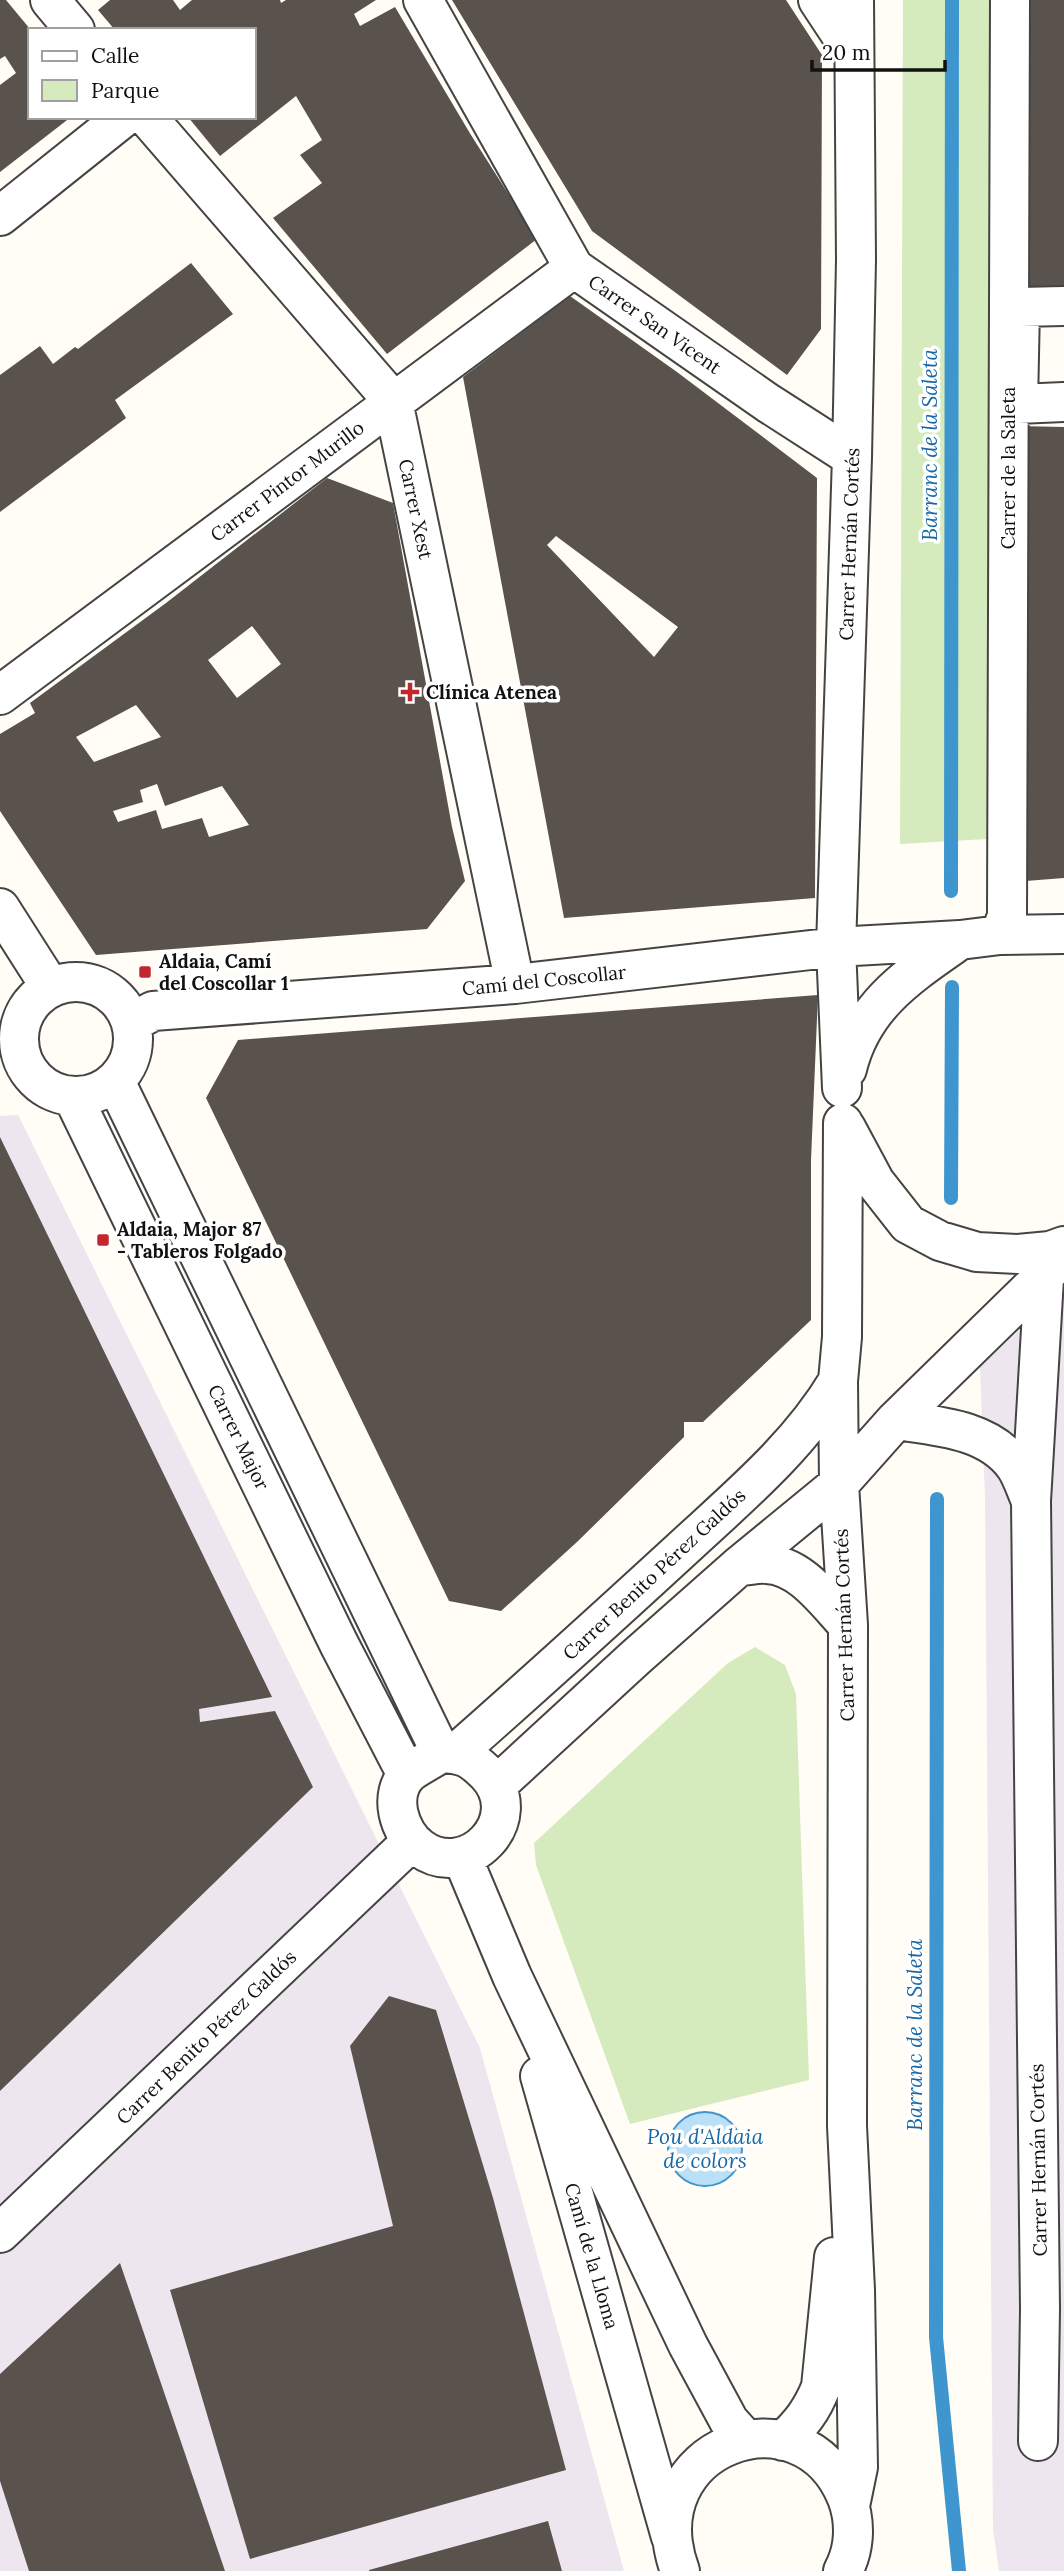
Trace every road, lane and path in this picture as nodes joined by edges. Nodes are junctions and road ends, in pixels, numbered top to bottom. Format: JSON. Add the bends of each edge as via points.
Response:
{"nodes":[{"id":1,"x":50,"y":0,"type":"edge"},
{"id":2,"x":423,"y":0,"type":"edge"},
{"id":3,"x":818,"y":0,"type":"edge"},
{"id":4,"x":855,"y":0,"type":"edge"},
{"id":5,"x":1010,"y":0,"type":"edge"},
{"id":6,"x":73,"y":28,"type":"edge"},
{"id":7,"x":853,"y":53,"type":"junction"},
{"id":8,"x":121,"y":119,"type":"edge"},
{"id":9,"x":149,"y":119,"type":"edge"},
{"id":10,"x":0,"y":216,"type":"edge"},
{"id":11,"x":575,"y":268,"type":"junction"},
{"id":12,"x":1064,"y":306,"type":"edge"},
{"id":13,"x":393,"y":401,"type":"junction"},
{"id":14,"x":1064,"y":402,"type":"edge"},
{"id":15,"x":852,"y":457,"type":"junction"},
{"id":16,"x":0,"y":695,"type":"edge"},
{"id":17,"x":0,"y":908,"type":"edge"},
{"id":18,"x":1000,"y":935,"type":"junction"},
{"id":19,"x":1060,"y":937,"type":"edge"},
{"id":20,"x":960,"y":940,"type":"junction"},
{"id":21,"x":836,"y":947,"type":"junction"},
{"id":22,"x":515,"y":984,"type":"junction"},
{"id":23,"x":51,"y":988,"type":"junction"},
{"id":24,"x":131,"y":1023,"type":"junction"},
{"id":25,"x":10,"y":1055,"type":"edge"},
{"id":26,"x":115,"y":1081,"type":"junction"},
{"id":27,"x":74,"y":1097,"type":"junction"},
{"id":28,"x":843,"y":1106,"type":"junction"},
{"id":29,"x":1064,"y":1246,"type":"edge"},
{"id":30,"x":1054,"y":1267,"type":"edge"},
{"id":31,"x":838,"y":1381,"type":"junction"},
{"id":32,"x":896,"y":1420,"type":"junction"},
{"id":33,"x":839,"y":1484,"type":"junction"},
{"id":34,"x":1031,"y":1501,"type":"junction"},
{"id":35,"x":739,"y":1566,"type":"junction"},
{"id":36,"x":848,"y":1625,"type":"junction"},
{"id":37,"x":448,"y":1753,"type":"junction"},
{"id":38,"x":407,"y":1775,"type":"junction"},
{"id":39,"x":497,"y":1785,"type":"junction"},
{"id":40,"x":411,"y":1842,"type":"junction"},
{"id":41,"x":462,"y":1857,"type":"junction"},
{"id":42,"x":512,"y":1976,"type":"junction"},
{"id":43,"x":847,"y":2126,"type":"junction"},
{"id":44,"x":0,"y":2233,"type":"edge"},
{"id":45,"x":1052,"y":2308,"type":"edge"},
{"id":46,"x":764,"y":2440,"type":"junction"},
{"id":47,"x":1038,"y":2441,"type":"dead end"},
{"id":48,"x":850,"y":2506,"type":"junction"},
{"id":49,"x":676,"y":2554,"type":"edge"},
{"id":50,"x":847,"y":2568,"type":"edge"}],
"edges":[{"from":1,"to":6,"type":"street"},
{"from":2,"to":11,"type":"street","name":"Carrer San Vicent"},
{"from":3,"to":7,"type":"street"},
{"from":4,"to":7,"type":"street","name":"Carrer Hernán Cortés"},
{"from":5,"to":18,"type":"street","name":"Carrer de la Saleta","via":[[1007,916]]},
{"from":7,"to":15,"type":"street","name":"Carrer Hernán Cortés","via":[[856,260]]},
{"from":8,"to":10,"type":"street"},
{"from":9,"to":13,"type":"street","name":"Carrer Xest"},
{"from":11,"to":13,"type":"street","name":"Carrer Pintor Murillo"},
{"from":11,"to":15,"type":"street","name":"Carrer San Vicent"},
{"from":12,"to":14,"type":"street","via":[[1020,307],[1018,404]]},
{"from":13,"to":16,"type":"street","name":"Carrer Pintor Murillo"},
{"from":13,"to":22,"type":"street","name":"Carrer Xest"},
{"from":15,"to":21,"type":"street","name":"Carrer Hernán Cortés"},
{"from":17,"to":23,"type":"street"},
{"from":18,"to":19,"type":"street","name":"Camí del Coscollar"},
{"from":18,"to":20,"type":"street","name":"Camí del Coscollar"},
{"from":20,"to":21,"type":"street","name":"Camí del Coscollar"},
{"from":20,"to":28,"type":"street","name":"Camí del Coscollar","via":[[899,983],[862,1027],[850,1056]]},
{"from":21,"to":22,"type":"street","name":"Camí del Coscollar"},
{"from":21,"to":28,"type":"street","name":"Carrer Hernán Cortés"},
{"from":22,"to":24,"type":"street","name":"Camí del Coscollar","via":[[153,1012]]},
{"from":23,"to":24,"type":"street","via":[[69,982],[108,991]]},
{"from":23,"to":25,"type":"street","via":[[34,999],[23,1015]]},
{"from":24,"to":26,"type":"street","via":[[130,1059]]},
{"from":25,"to":27,"type":"street","via":[[39,1085]]},
{"from":26,"to":27,"type":"street","via":[[108,1088]]},
{"from":26,"to":37,"type":"street"},
{"from":27,"to":38,"type":"street","name":"Carrer Major"},
{"from":28,"to":29,"type":"street","via":[[875,1182],[908,1224],[940,1241],[977,1252],[1018,1254]]},
{"from":28,"to":31,"type":"street","name":"Carrer Hernán Cortés"},
{"from":30,"to":32,"type":"street"},
{"from":30,"to":34,"type":"street","name":"Carrer Hernán Cortés"},
{"from":31,"to":33,"type":"street","name":"Carrer Hernán Cortés"},
{"from":31,"to":37,"type":"street","name":"Carrer Benito Pérez Galdós","via":[[799,1437],[747,1489],[572,1650]]},
{"from":32,"to":33,"type":"street"},
{"from":32,"to":34,"type":"street","name":"Carrer Hernán Cortés","via":[[959,1430],[992,1445],[1015,1466]]},
{"from":33,"to":35,"type":"street"},
{"from":33,"to":36,"type":"street","name":"Carrer Hernán Cortés"},
{"from":34,"to":45,"type":"street","name":"Carrer Hernán Cortés"},
{"from":35,"to":36,"type":"street","via":[[767,1564],[789,1569]]},
{"from":35,"to":39,"type":"street"},
{"from":36,"to":43,"type":"street","name":"Carrer Hernán Cortés"},
{"from":37,"to":38,"type":"street"},
{"from":37,"to":39,"type":"street","via":[[472,1759]]},
{"from":38,"to":40,"type":"street","via":[[397,1809]]},
{"from":39,"to":41,"type":"street","via":[[502,1802],[492,1837]]},
{"from":40,"to":41,"type":"street","via":[[443,1858]]},
{"from":40,"to":44,"type":"street","name":"Carrer Benito Pérez Galdós"},
{"from":41,"to":42,"type":"street","name":"Camí de la Lloma"},
{"from":42,"to":46,"type":"street","name":"Camí de la Lloma","via":[[714,2396],[729,2421]]},
{"from":42,"to":49,"type":"street","name":"Camí de la Lloma"},
{"from":43,"to":46,"type":"street","name":"Carrer Hernán Cortés","via":[[821,2387],[802,2423]]},
{"from":43,"to":48,"type":"street","name":"Carrer Hernán Cortés","via":[[858,2467]]},
{"from":45,"to":47,"type":"street","name":"Carrer Hernán Cortés"},
{"from":46,"to":48,"type":"street","via":[[806,2449],[841,2483]]},
{"from":46,"to":49,"type":"street","via":[[720,2449],[699,2464],[683,2485],[673,2510]]},
{"from":48,"to":50,"type":"street","via":[[854,2525]]}]}
